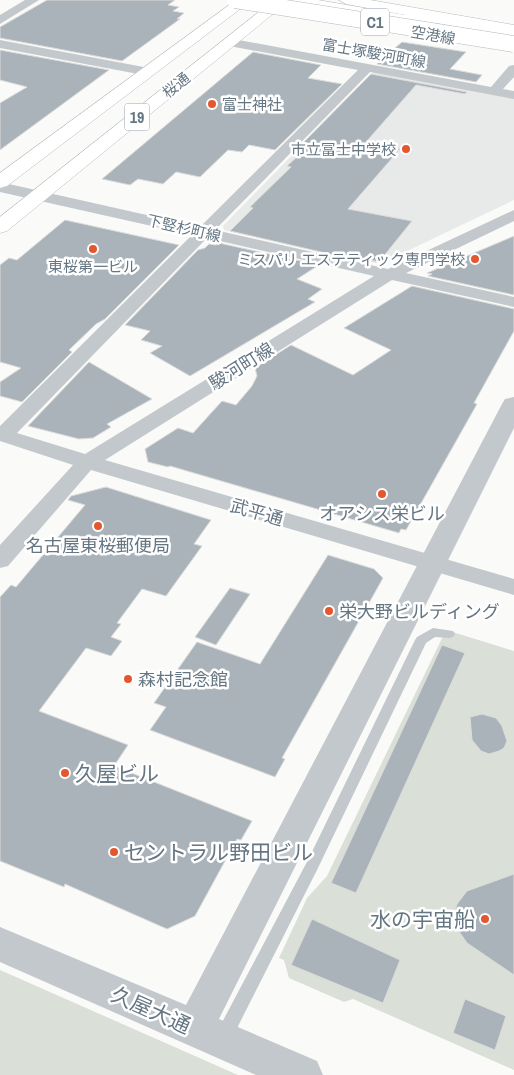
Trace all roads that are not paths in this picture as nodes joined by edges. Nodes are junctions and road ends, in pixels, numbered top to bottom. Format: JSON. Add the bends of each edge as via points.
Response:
{"nodes":[{"id":1,"x":33,"y":0,"type":"edge"},
{"id":2,"x":239,"y":0,"type":"edge"},
{"id":3,"x":292,"y":0,"type":"edge"},
{"id":4,"x":346,"y":0,"type":"edge"},
{"id":5,"x":324,"y":2,"type":"edge"},
{"id":6,"x":278,"y":4,"type":"edge"},
{"id":7,"x":385,"y":4,"type":"edge"},
{"id":8,"x":0,"y":20,"type":"edge"},
{"id":9,"x":514,"y":31,"type":"edge"},
{"id":10,"x":514,"y":37,"type":"edge"},
{"id":11,"x":228,"y":42,"type":"junction"},
{"id":12,"x":0,"y":44,"type":"edge"},
{"id":13,"x":514,"y":44,"type":"edge"},
{"id":14,"x":514,"y":49,"type":"edge"},
{"id":15,"x":367,"y":68,"type":"junction"},
{"id":16,"x":514,"y":69,"type":"edge"},
{"id":17,"x":149,"y":72,"type":"junction"},
{"id":18,"x":494,"y":91,"type":"junction"},
{"id":19,"x":514,"y":95,"type":"edge"},
{"id":20,"x":0,"y":182,"type":"edge"},
{"id":21,"x":0,"y":187,"type":"edge"},
{"id":22,"x":38,"y":196,"type":"junction"},
{"id":23,"x":514,"y":215,"type":"edge"},
{"id":24,"x":0,"y":227,"type":"edge"},
{"id":25,"x":202,"y":232,"type":"junction"},
{"id":26,"x":388,"y":275,"type":"junction"},
{"id":27,"x":514,"y":302,"type":"edge"},
{"id":28,"x":514,"y":404,"type":"edge"},
{"id":29,"x":1,"y":435,"type":"edge"},
{"id":30,"x":87,"y":462,"type":"junction"},
{"id":31,"x":0,"y":560,"type":"edge"},
{"id":32,"x":434,"y":563,"type":"junction"},
{"id":33,"x":514,"y":587,"type":"edge"},
{"id":34,"x":449,"y":634,"type":"dead end"},
{"id":35,"x":0,"y":944,"type":"edge"},
{"id":36,"x":208,"y":1034,"type":"junction"},
{"id":37,"x":303,"y":1075,"type":"edge"}],
"edges":[{"from":1,"to":8,"type":"street"},
{"from":2,"to":6,"type":"main road","name":"空港線"},
{"from":2,"to":13,"type":"main road","number":"C1","bridge":true},
{"from":2,"to":17,"type":"main road","name":"桜通","number":"19"},
{"from":3,"to":5,"type":"main road"},
{"from":4,"to":7,"type":"main road","name":"空港線"},
{"from":5,"to":9,"type":"main road","number":"C1"},
{"from":5,"to":10,"type":"main road"},
{"from":6,"to":11,"type":"main road","name":"桜通","number":"19"},
{"from":6,"to":14,"type":"main road","name":"空港線"},
{"from":7,"to":9,"type":"main road","name":"空港線"},
{"from":11,"to":15,"type":"street","name":"富士塚駿河町線"},
{"from":11,"to":22,"type":"main road","name":"桜通","number":"19"},
{"from":12,"to":17,"type":"street"},
{"from":15,"to":18,"type":"street","name":"富士塚駿河町線"},
{"from":15,"to":25,"type":"street"},
{"from":16,"to":18,"type":"street"},
{"from":17,"to":20,"type":"main road","name":"桜通","number":"19"},
{"from":18,"to":19,"type":"street","name":"富士塚駿河町線"},
{"from":21,"to":22,"type":"street","name":"下竪杉町線"},
{"from":22,"to":24,"type":"main road","name":"桜通","number":"19"},
{"from":22,"to":25,"type":"street","name":"下竪杉町線"},
{"from":23,"to":26,"type":"street","name":"駿河町線"},
{"from":25,"to":26,"type":"street","name":"下竪杉町線"},
{"from":25,"to":29,"type":"street"},
{"from":26,"to":27,"type":"street","name":"下竪杉町線"},
{"from":26,"to":30,"type":"street","name":"駿河町線"},
{"from":28,"to":32,"type":"street"},
{"from":29,"to":30,"type":"street","name":"武平通"},
{"from":30,"to":31,"type":"street","name":"駿河町線"},
{"from":30,"to":32,"type":"street","name":"武平通"},
{"from":32,"to":33,"type":"street","name":"武平通"},
{"from":32,"to":36,"type":"street"},
{"from":34,"to":36,"type":"lane","via":[[433,632],[421,640],[313,864]]},
{"from":35,"to":36,"type":"street","name":"久屋大通"},
{"from":36,"to":37,"type":"street","name":"久屋大通"}]}
